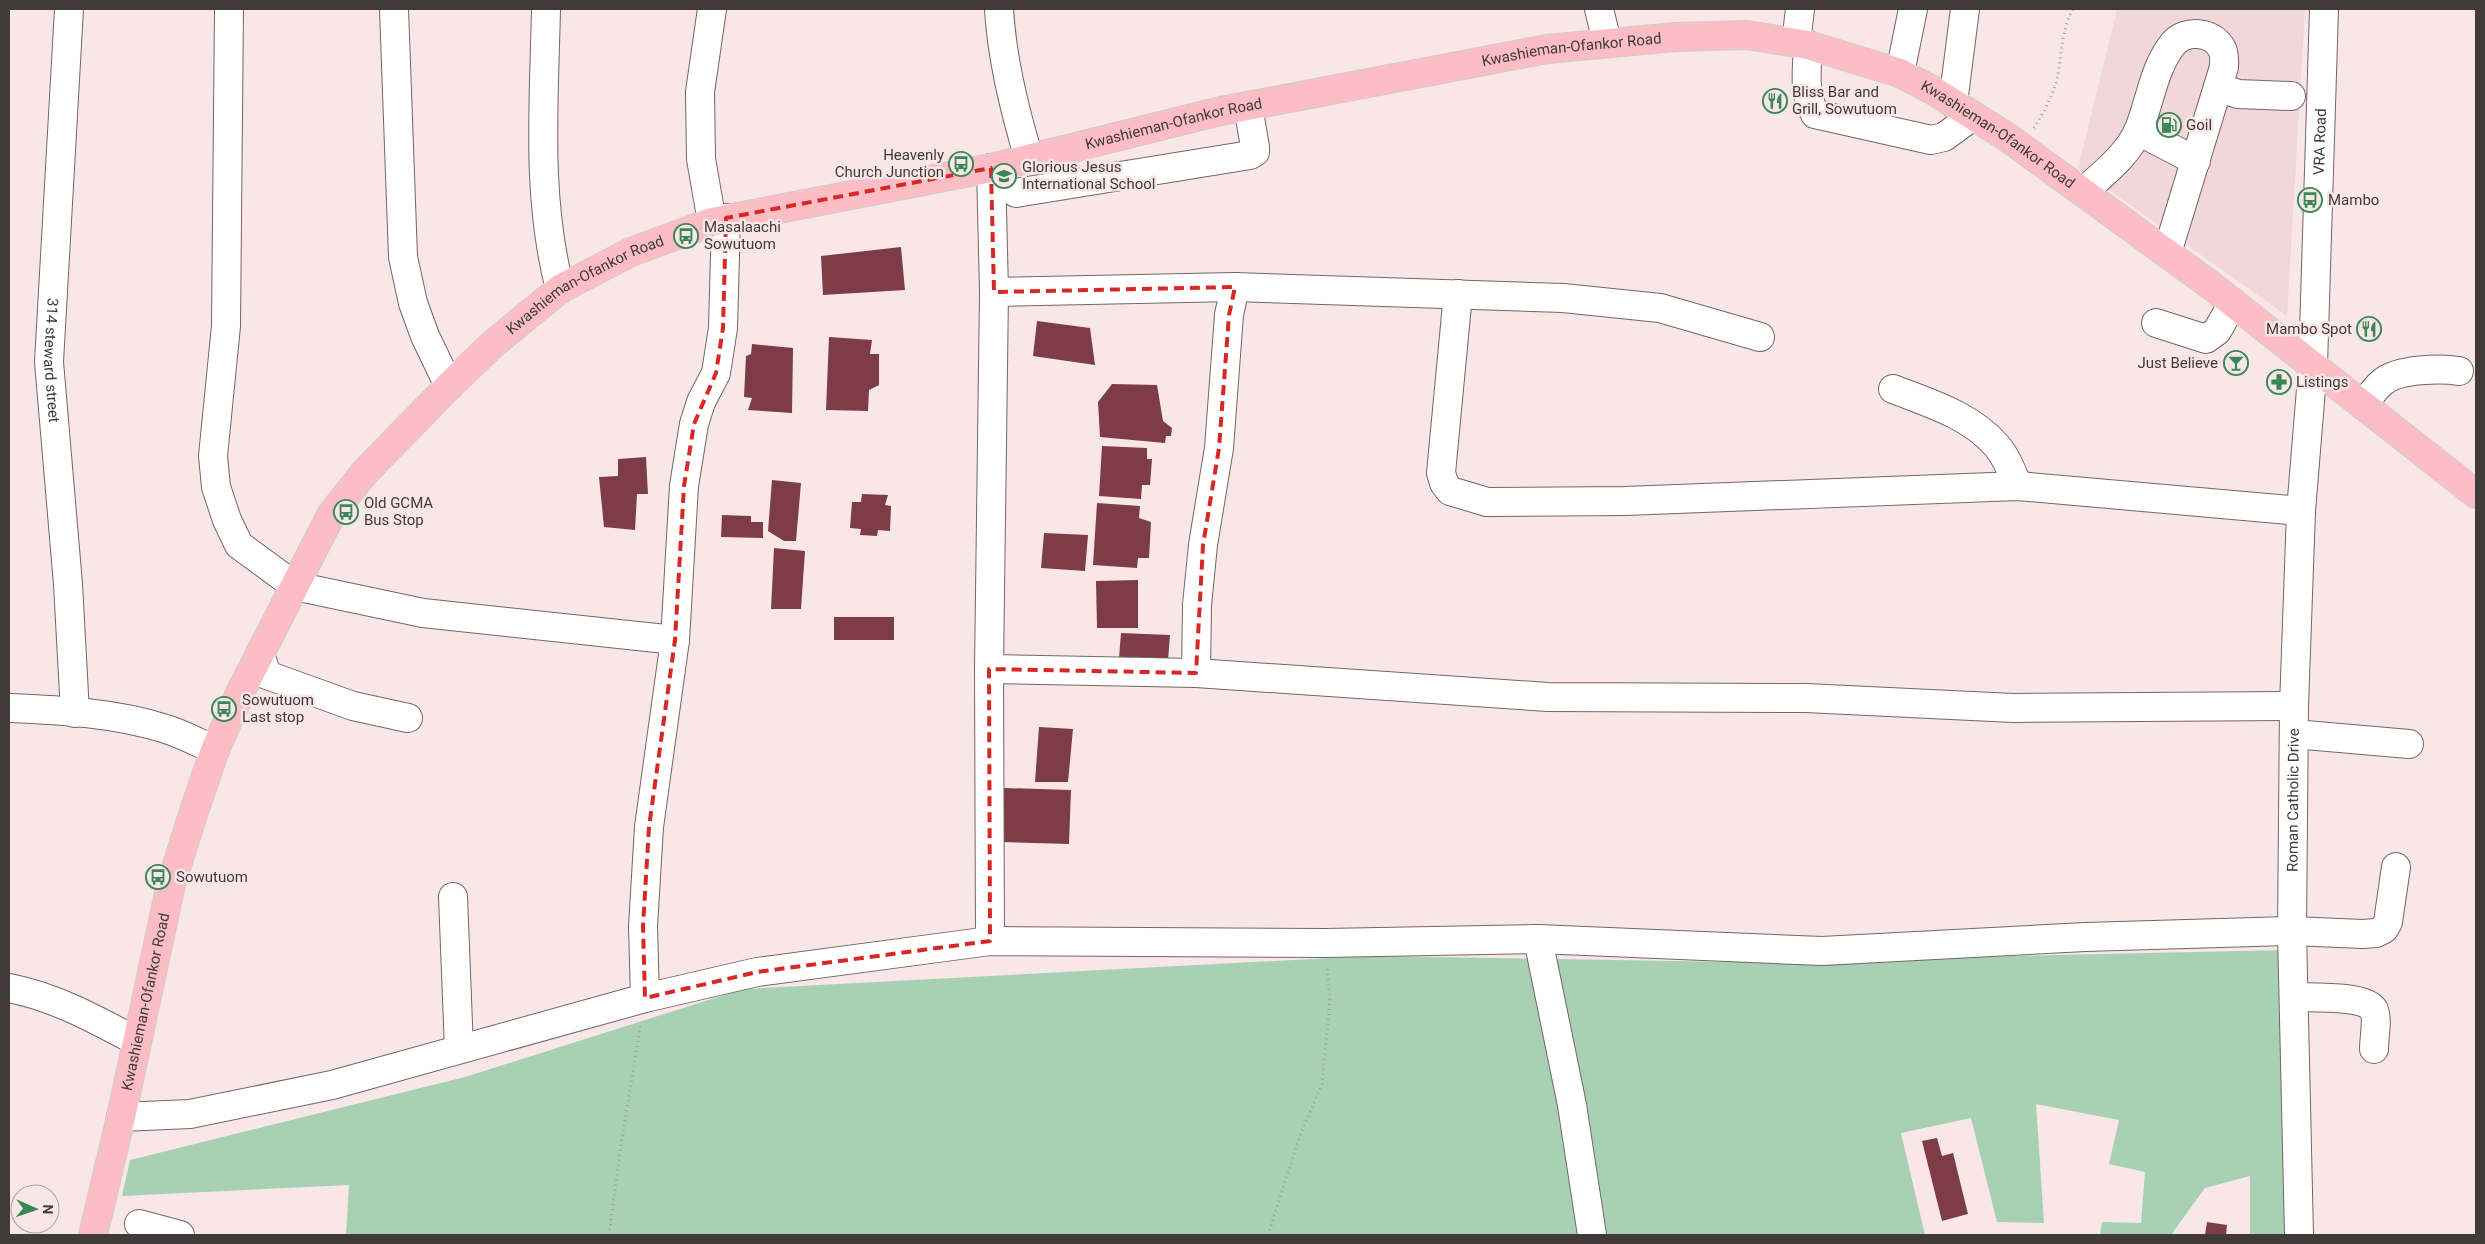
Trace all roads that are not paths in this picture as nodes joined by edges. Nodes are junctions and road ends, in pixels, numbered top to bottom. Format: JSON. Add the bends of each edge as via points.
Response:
{"nodes":[{"id":1,"x":68,"y":9,"type":"edge"},
{"id":2,"x":229,"y":9,"type":"edge"},
{"id":3,"x":394,"y":9,"type":"edge"},
{"id":4,"x":546,"y":9,"type":"edge"},
{"id":5,"x":712,"y":9,"type":"edge"},
{"id":6,"x":999,"y":9,"type":"edge"},
{"id":7,"x":1599,"y":9,"type":"edge"},
{"id":8,"x":1800,"y":9,"type":"edge"},
{"id":9,"x":1913,"y":9,"type":"edge"},
{"id":10,"x":1965,"y":9,"type":"edge"},
{"id":11,"x":2324,"y":9,"type":"edge"},
{"id":12,"x":1607,"y":42,"type":"junction"},
{"id":13,"x":1802,"y":44,"type":"junction"},
{"id":14,"x":1900,"y":73,"type":"junction"},
{"id":15,"x":2218,"y":87,"type":"junction"},
{"id":16,"x":2291,"y":96,"type":"dead end"},
{"id":17,"x":1248,"y":106,"type":"junction"},
{"id":18,"x":1963,"y":109,"type":"junction"},
{"id":19,"x":2138,"y":131,"type":"junction"},
{"id":20,"x":1029,"y":158,"type":"junction"},
{"id":21,"x":2196,"y":161,"type":"junction"},
{"id":22,"x":991,"y":168,"type":"junction"},
{"id":23,"x":2083,"y":192,"type":"junction"},
{"id":24,"x":1016,"y":193,"type":"dead end"},
{"id":25,"x":719,"y":220,"type":"junction"},
{"id":26,"x":2167,"y":254,"type":"junction"},
{"id":27,"x":1235,"y":287,"type":"junction"},
{"id":28,"x":560,"y":289,"type":"junction"},
{"id":29,"x":994,"y":292,"type":"junction"},
{"id":30,"x":1458,"y":294,"type":"junction"},
{"id":31,"x":2233,"y":303,"type":"junction"},
{"id":32,"x":2156,"y":323,"type":"dead end"},
{"id":33,"x":1760,"y":337,"type":"dead end"},
{"id":34,"x":2313,"y":365,"type":"junction"},
{"id":35,"x":2459,"y":371,"type":"dead end"},
{"id":36,"x":449,"y":386,"type":"junction"},
{"id":37,"x":1893,"y":389,"type":"dead end"},
{"id":38,"x":2363,"y":405,"type":"junction"},
{"id":39,"x":2018,"y":486,"type":"junction"},
{"id":40,"x":2476,"y":494,"type":"edge"},
{"id":41,"x":2301,"y":511,"type":"junction"},
{"id":42,"x":295,"y":586,"type":"junction"},
{"id":43,"x":675,"y":640,"type":"junction"},
{"id":44,"x":260,"y":654,"type":"junction"},
{"id":45,"x":989,"y":669,"type":"junction"},
{"id":46,"x":1196,"y":673,"type":"junction"},
{"id":47,"x":2294,"y":706,"type":"junction"},
{"id":48,"x":9,"y":708,"type":"edge"},
{"id":49,"x":75,"y":713,"type":"junction"},
{"id":50,"x":408,"y":718,"type":"dead end"},
{"id":51,"x":2294,"y":734,"type":"junction"},
{"id":52,"x":2409,"y":744,"type":"dead end"},
{"id":53,"x":215,"y":750,"type":"junction"},
{"id":54,"x":2396,"y":867,"type":"dead end"},
{"id":55,"x":453,"y":897,"type":"dead end"},
{"id":56,"x":2292,"y":931,"type":"junction"},
{"id":57,"x":1538,"y":939,"type":"junction"},
{"id":58,"x":990,"y":941,"type":"junction"},
{"id":59,"x":9,"y":988,"type":"edge"},
{"id":60,"x":2294,"y":997,"type":"junction"},
{"id":61,"x":646,"y":998,"type":"junction"},
{"id":62,"x":136,"y":1041,"type":"junction"},
{"id":63,"x":459,"y":1048,"type":"junction"},
{"id":64,"x":2374,"y":1049,"type":"dead end"},
{"id":65,"x":121,"y":1117,"type":"junction"},
{"id":66,"x":139,"y":1224,"type":"dead end"},
{"id":67,"x":93,"y":1235,"type":"edge"},
{"id":68,"x":180,"y":1235,"type":"edge"},
{"id":69,"x":1592,"y":1235,"type":"edge"},
{"id":70,"x":2299,"y":1235,"type":"edge"}],
"edges":[{"from":1,"to":49,"type":"street","name":"314 steward street","via":[[49,362],[68,584]]},
{"from":2,"to":42,"type":"street","via":[[226,326],[213,456],[216,487],[239,545]]},
{"from":3,"to":36,"type":"street","via":[[403,257],[413,304]]},
{"from":4,"to":28,"type":"street","via":[[543,153],[546,218]]},
{"from":5,"to":25,"type":"street","via":[[700,92],[701,159]]},
{"from":6,"to":20,"type":"street","via":[[1012,100]]},
{"from":7,"to":12,"type":"street"},
{"from":8,"to":13,"type":"street"},
{"from":9,"to":14,"type":"street"},
{"from":10,"to":18,"type":"street"},
{"from":11,"to":34,"type":"street","name":"VRA Road"},
{"from":12,"to":13,"type":"main road","name":"Kwashieman-Ofankor Road","via":[[1747,35]]},
{"from":12,"to":17,"type":"main road","name":"Kwashieman-Ofankor Road","via":[[1547,49]]},
{"from":13,"to":14,"type":"main road","name":"Kwashieman-Ofankor Road"},
{"from":13,"to":18,"type":"street","via":[[1808,102],[1815,114],[1931,140],[1944,137]]},
{"from":14,"to":18,"type":"main road","name":"Kwashieman-Ofankor Road"},
{"from":15,"to":16,"type":"street","via":[[2238,94]]},
{"from":15,"to":19,"type":"street","via":[[2224,67],[2222,47],[2214,39],[2197,34],[2182,36],[2168,51]]},
{"from":15,"to":21,"type":"street"},
{"from":17,"to":20,"type":"main road","name":"Kwashieman-Ofankor Road"},
{"from":17,"to":24,"type":"street","via":[[1255,147],[1250,155]]},
{"from":18,"to":23,"type":"main road","name":"Kwashieman-Ofankor Road"},
{"from":19,"to":21,"type":"street"},
{"from":19,"to":23,"type":"street","via":[[2114,165]]},
{"from":20,"to":22,"type":"main road","name":"Kwashieman-Ofankor Road"},
{"from":21,"to":26,"type":"street"},
{"from":22,"to":25,"type":"main road","name":"Kwashieman-Ofankor Road"},
{"from":22,"to":29,"type":"street"},
{"from":23,"to":26,"type":"main road","name":"Kwashieman-Ofankor Road"},
{"from":25,"to":28,"type":"main road","name":"Kwashieman-Ofankor Road","via":[[632,252]]},
{"from":25,"to":43,"type":"street","via":[[723,328],[716,373],[694,424],[684,486]]},
{"from":26,"to":31,"type":"main road","name":"Kwashieman-Ofankor Road"},
{"from":27,"to":29,"type":"street"},
{"from":27,"to":30,"type":"street"},
{"from":27,"to":46,"type":"street","via":[[1229,315],[1219,448],[1203,545],[1197,605]]},
{"from":28,"to":36,"type":"main road","name":"Kwashieman-Ofankor Road","via":[[493,344]]},
{"from":29,"to":45,"type":"street"},
{"from":30,"to":33,"type":"street","via":[[1616,302],[1660,308]]},
{"from":30,"to":39,"type":"street","via":[[1441,473],[1450,491],[1465,497],[1487,502],[1625,501]]},
{"from":31,"to":32,"type":"street","via":[[2217,331],[2206,339]]},
{"from":31,"to":34,"type":"main road","name":"Kwashieman-Ofankor Road"},
{"from":34,"to":38,"type":"main road","name":"Kwashieman-Ofankor Road"},
{"from":34,"to":41,"type":"street","name":"Roman Catholic Drive"},
{"from":35,"to":38,"type":"street","via":[[2437,369],[2398,374],[2384,380]]},
{"from":36,"to":42,"type":"main road","name":"Kwashieman-Ofankor Road","via":[[342,500]]},
{"from":37,"to":39,"type":"street","via":[[1970,423],[1996,444]]},
{"from":38,"to":40,"type":"main road","name":"Kwashieman-Ofankor Road"},
{"from":39,"to":41,"type":"street"},
{"from":41,"to":47,"type":"street","name":"Roman Catholic Drive"},
{"from":42,"to":43,"type":"street","via":[[423,613]]},
{"from":42,"to":44,"type":"main road","name":"Kwashieman-Ofankor Road"},
{"from":43,"to":61,"type":"street","via":[[649,827],[643,926]]},
{"from":44,"to":50,"type":"street","via":[[267,675],[353,706]]},
{"from":44,"to":53,"type":"main road","name":"Kwashieman-Ofankor Road"},
{"from":45,"to":46,"type":"street"},
{"from":45,"to":58,"type":"street"},
{"from":46,"to":47,"type":"street","via":[[1548,698],[1806,698],[2012,708]]},
{"from":47,"to":51,"type":"street","name":"Roman Catholic Drive"},
{"from":48,"to":49,"type":"street"},
{"from":49,"to":53,"type":"street","via":[[166,729]]},
{"from":51,"to":52,"type":"street"},
{"from":51,"to":56,"type":"street","name":"Roman Catholic Drive"},
{"from":53,"to":62,"type":"main road","name":"Kwashieman-Ofankor Road","via":[[170,884]]},
{"from":54,"to":56,"type":"street","via":[[2388,922],[2384,929],[2363,934]]},
{"from":55,"to":63,"type":"street"},
{"from":56,"to":57,"type":"street","via":[[2085,937],[1822,951]]},
{"from":56,"to":60,"type":"street","name":"Roman Catholic Drive"},
{"from":57,"to":58,"type":"street"},
{"from":57,"to":69,"type":"street","via":[[1572,1105]]},
{"from":58,"to":61,"type":"street","via":[[757,972]]},
{"from":59,"to":62,"type":"street","via":[[76,1009]]},
{"from":60,"to":64,"type":"street","via":[[2357,1000],[2371,1005],[2375,1011]]},
{"from":60,"to":70,"type":"street","name":"Roman Catholic Drive"},
{"from":61,"to":63,"type":"street"},
{"from":62,"to":65,"type":"main road","name":"Kwashieman-Ofankor Road"},
{"from":63,"to":65,"type":"street","via":[[332,1084],[190,1114]]},
{"from":65,"to":67,"type":"main road","name":"Kwashieman-Ofankor Road"},
{"from":66,"to":68,"type":"street"}]}
